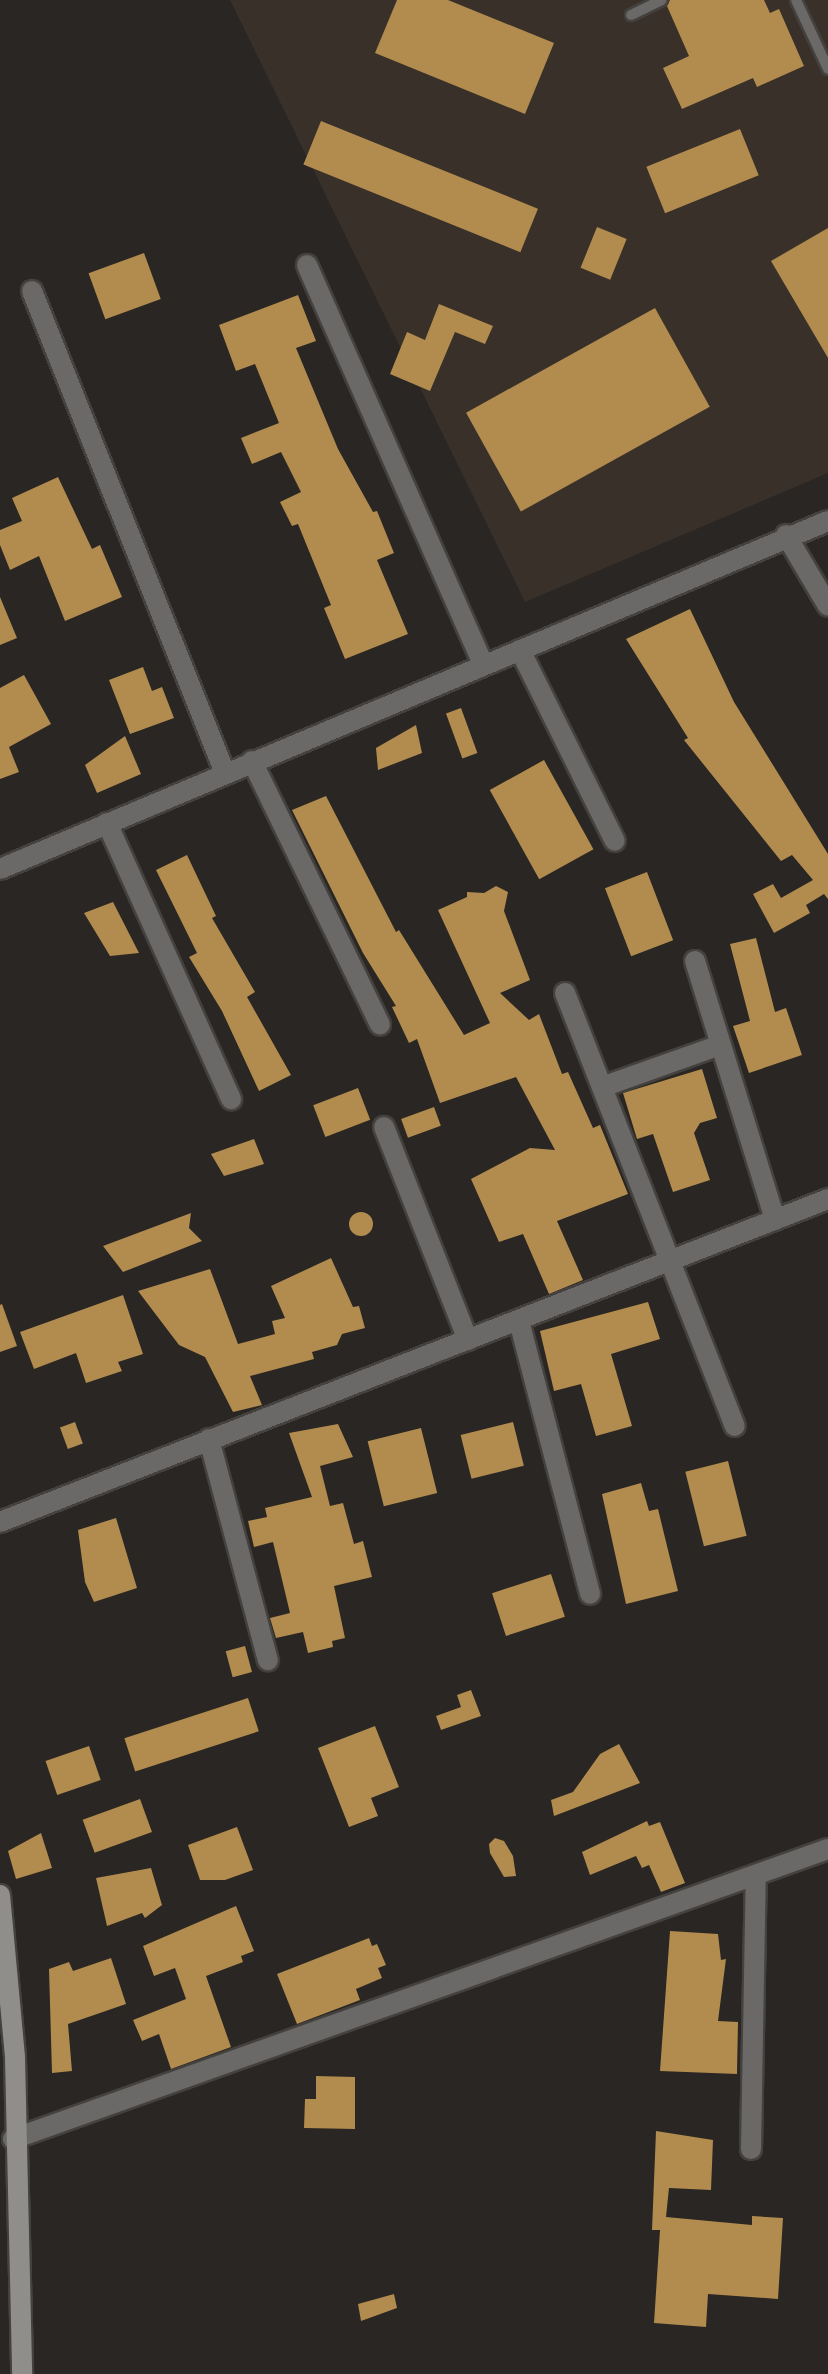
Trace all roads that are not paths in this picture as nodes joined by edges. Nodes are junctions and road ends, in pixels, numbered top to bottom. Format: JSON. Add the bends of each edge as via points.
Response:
{"nodes":[{"id":1,"x":662,"y":0,"type":"edge"},
{"id":2,"x":796,"y":0,"type":"edge"},
{"id":3,"x":631,"y":15,"type":"dead end"},
{"id":4,"x":828,"y":69,"type":"edge"},
{"id":5,"x":307,"y":265,"type":"dead end"},
{"id":6,"x":32,"y":291,"type":"dead end"},
{"id":7,"x":828,"y":521,"type":"edge"},
{"id":8,"x":786,"y":535,"type":"junction"},
{"id":9,"x":828,"y":606,"type":"edge"},
{"id":10,"x":520,"y":650,"type":"junction"},
{"id":11,"x":483,"y":664,"type":"junction"},
{"id":12,"x":252,"y":761,"type":"junction"},
{"id":13,"x":225,"y":773,"type":"junction"},
{"id":14,"x":107,"y":823,"type":"junction"},
{"id":15,"x":615,"y":841,"type":"dead end"},
{"id":16,"x":0,"y":868,"type":"edge"},
{"id":17,"x":695,"y":961,"type":"dead end"},
{"id":18,"x":565,"y":993,"type":"dead end"},
{"id":19,"x":380,"y":1025,"type":"dead end"},
{"id":20,"x":720,"y":1045,"type":"junction"},
{"id":21,"x":602,"y":1087,"type":"junction"},
{"id":22,"x":231,"y":1099,"type":"dead end"},
{"id":23,"x":384,"y":1127,"type":"dead end"},
{"id":24,"x":828,"y":1199,"type":"edge"},
{"id":25,"x":775,"y":1220,"type":"junction"},
{"id":26,"x":670,"y":1262,"type":"junction"},
{"id":27,"x":519,"y":1321,"type":"junction"},
{"id":28,"x":468,"y":1340,"type":"junction"},
{"id":29,"x":735,"y":1426,"type":"dead end"},
{"id":30,"x":209,"y":1439,"type":"junction"},
{"id":31,"x":0,"y":1522,"type":"edge"},
{"id":32,"x":590,"y":1594,"type":"dead end"},
{"id":33,"x":268,"y":1660,"type":"dead end"},
{"id":34,"x":828,"y":1849,"type":"edge"},
{"id":35,"x":756,"y":1875,"type":"junction"},
{"id":36,"x":0,"y":1895,"type":"edge"},
{"id":37,"x":3,"y":1937,"type":"edge"},
{"id":38,"x":13,"y":2139,"type":"junction"},
{"id":39,"x":751,"y":2149,"type":"dead end"},
{"id":40,"x":22,"y":2374,"type":"edge"}],
"edges":[{"from":1,"to":3,"type":"lane"},
{"from":2,"to":4,"type":"lane"},
{"from":5,"to":11,"type":"street"},
{"from":6,"to":13,"type":"street"},
{"from":7,"to":8,"type":"street"},
{"from":8,"to":9,"type":"street"},
{"from":8,"to":10,"type":"street"},
{"from":10,"to":11,"type":"street"},
{"from":10,"to":15,"type":"street"},
{"from":11,"to":12,"type":"street"},
{"from":12,"to":13,"type":"street"},
{"from":12,"to":19,"type":"street"},
{"from":13,"to":14,"type":"street"},
{"from":14,"to":16,"type":"street"},
{"from":14,"to":22,"type":"street"},
{"from":17,"to":20,"type":"street"},
{"from":18,"to":21,"type":"street"},
{"from":20,"to":21,"type":"street"},
{"from":20,"to":25,"type":"street"},
{"from":21,"to":26,"type":"street"},
{"from":23,"to":28,"type":"street"},
{"from":24,"to":25,"type":"street"},
{"from":25,"to":26,"type":"street"},
{"from":26,"to":27,"type":"street"},
{"from":26,"to":29,"type":"street"},
{"from":27,"to":28,"type":"street"},
{"from":27,"to":32,"type":"street"},
{"from":28,"to":30,"type":"street"},
{"from":30,"to":31,"type":"street"},
{"from":30,"to":33,"type":"street"},
{"from":34,"to":35,"type":"street"},
{"from":35,"to":38,"type":"street"},
{"from":35,"to":39,"type":"street"},
{"from":36,"to":37,"type":"main road"},
{"from":37,"to":38,"type":"main road","via":[[15,2058]]},
{"from":38,"to":40,"type":"main road"}]}
